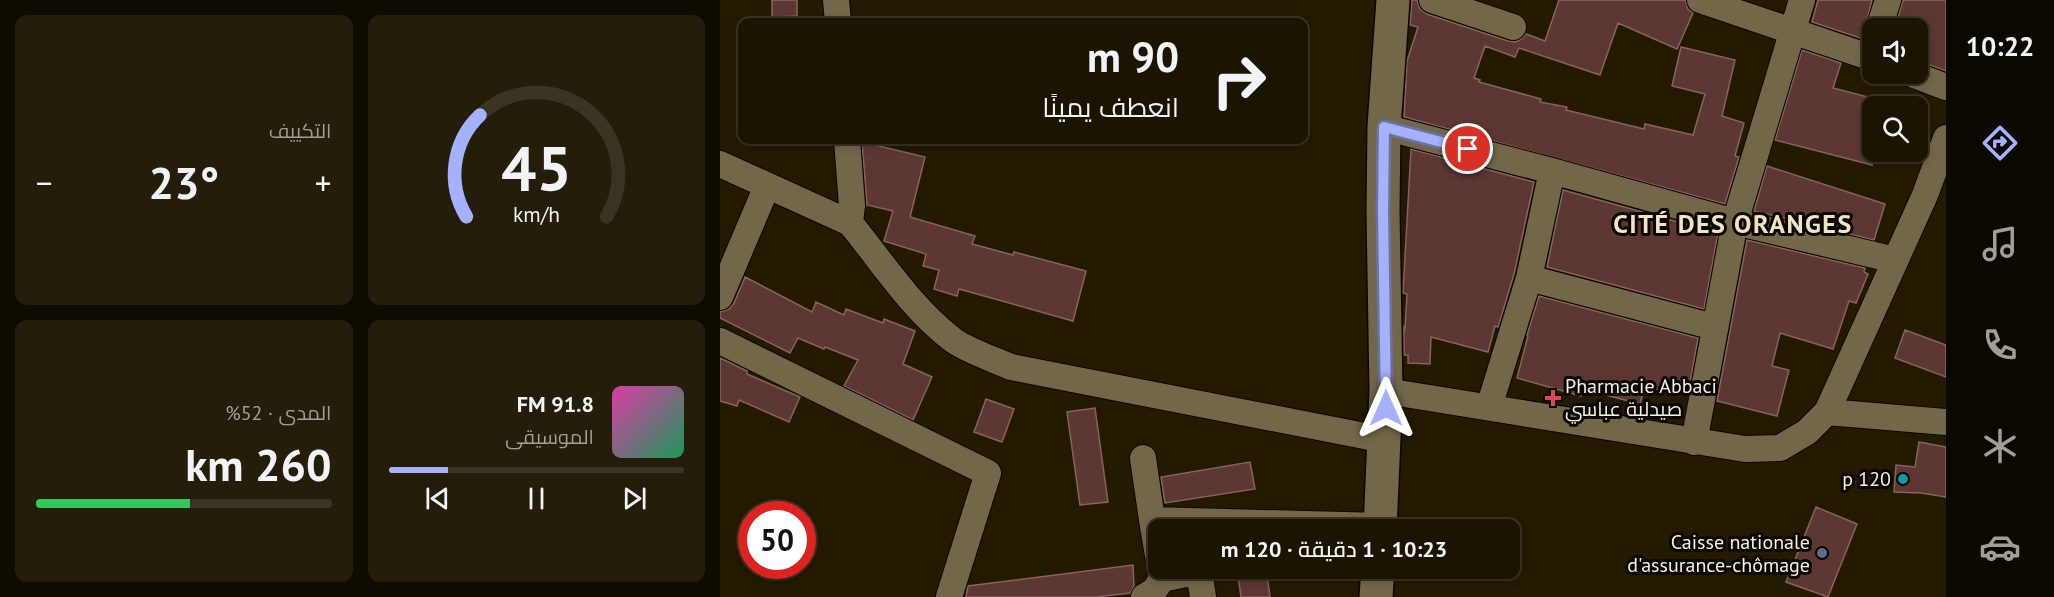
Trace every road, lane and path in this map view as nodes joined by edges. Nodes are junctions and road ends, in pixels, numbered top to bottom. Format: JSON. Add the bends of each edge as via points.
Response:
{"nodes":[{"id":1,"x":836,"y":0,"type":"edge"},
{"id":2,"x":1393,"y":0,"type":"edge"},
{"id":3,"x":1432,"y":0,"type":"edge"},
{"id":4,"x":1700,"y":0,"type":"edge"},
{"id":5,"x":1802,"y":0,"type":"edge"},
{"id":6,"x":1888,"y":0,"type":"edge"},
{"id":7,"x":838,"y":18,"type":"edge"},
{"id":8,"x":1882,"y":18,"type":"edge"},
{"id":9,"x":1513,"y":27,"type":"dead end"},
{"id":10,"x":1792,"y":31,"type":"junction"},
{"id":11,"x":1862,"y":52,"type":"edge"},
{"id":12,"x":1928,"y":80,"type":"edge"},
{"id":13,"x":1946,"y":87,"type":"edge"},
{"id":14,"x":1384,"y":127,"type":"junction"},
{"id":15,"x":1946,"y":138,"type":"edge"},
{"id":16,"x":847,"y":144,"type":"edge"},
{"id":17,"x":720,"y":164,"type":"edge"},
{"id":18,"x":1552,"y":171,"type":"junction"},
{"id":19,"x":766,"y":186,"type":"junction"},
{"id":20,"x":1735,"y":222,"type":"junction"},
{"id":21,"x":850,"y":223,"type":"junction"},
{"id":22,"x":1895,"y":260,"type":"junction"},
{"id":23,"x":1529,"y":278,"type":"junction"},
{"id":24,"x":720,"y":297,"type":"edge"},
{"id":25,"x":1714,"y":327,"type":"junction"},
{"id":26,"x":720,"y":341,"type":"edge"},
{"id":27,"x":1386,"y":391,"type":"junction"},
{"id":28,"x":1490,"y":407,"type":"junction"},
{"id":29,"x":1827,"y":412,"type":"junction"},
{"id":30,"x":1946,"y":422,"type":"edge"},
{"id":31,"x":1385,"y":440,"type":"junction"},
{"id":32,"x":1694,"y":442,"type":"junction"},
{"id":33,"x":1143,"y":458,"type":"dead end"},
{"id":34,"x":1152,"y":519,"type":"edge"},
{"id":35,"x":1381,"y":519,"type":"edge"},
{"id":36,"x":1201,"y":579,"type":"edge"},
{"id":37,"x":1377,"y":579,"type":"edge"},
{"id":38,"x":949,"y":597,"type":"edge"},
{"id":39,"x":1203,"y":597,"type":"edge"},
{"id":40,"x":1376,"y":597,"type":"edge"}],
"edges":[{"from":1,"to":7,"type":"street"},
{"from":2,"to":14,"type":"main road"},
{"from":3,"to":9,"type":"street"},
{"from":4,"to":10,"type":"street"},
{"from":5,"to":10,"type":"street"},
{"from":6,"to":8,"type":"street"},
{"from":10,"to":11,"type":"street"},
{"from":10,"to":20,"type":"street"},
{"from":12,"to":13,"type":"street"},
{"from":14,"to":18,"type":"street"},
{"from":14,"to":27,"type":"main road"},
{"from":15,"to":22,"type":"street"},
{"from":16,"to":21,"type":"street"},
{"from":17,"to":19,"type":"street"},
{"from":18,"to":20,"type":"street"},
{"from":18,"to":23,"type":"street"},
{"from":19,"to":21,"type":"street"},
{"from":19,"to":24,"type":"street"},
{"from":20,"to":22,"type":"street"},
{"from":20,"to":25,"type":"street"},
{"from":21,"to":31,"type":"street","via":[[903,293],[954,341],[1011,367]]},
{"from":22,"to":29,"type":"street"},
{"from":23,"to":25,"type":"street"},
{"from":23,"to":28,"type":"street"},
{"from":25,"to":32,"type":"street"},
{"from":26,"to":38,"type":"street","via":[[988,473]]},
{"from":27,"to":28,"type":"street"},
{"from":27,"to":31,"type":"main road"},
{"from":28,"to":32,"type":"street"},
{"from":29,"to":30,"type":"street"},
{"from":29,"to":32,"type":"street","via":[[1807,432],[1780,448],[1745,449]]},
{"from":31,"to":35,"type":"main road"},
{"from":33,"to":34,"type":"street"},
{"from":36,"to":39,"type":"street"},
{"from":37,"to":40,"type":"main road"}]}
